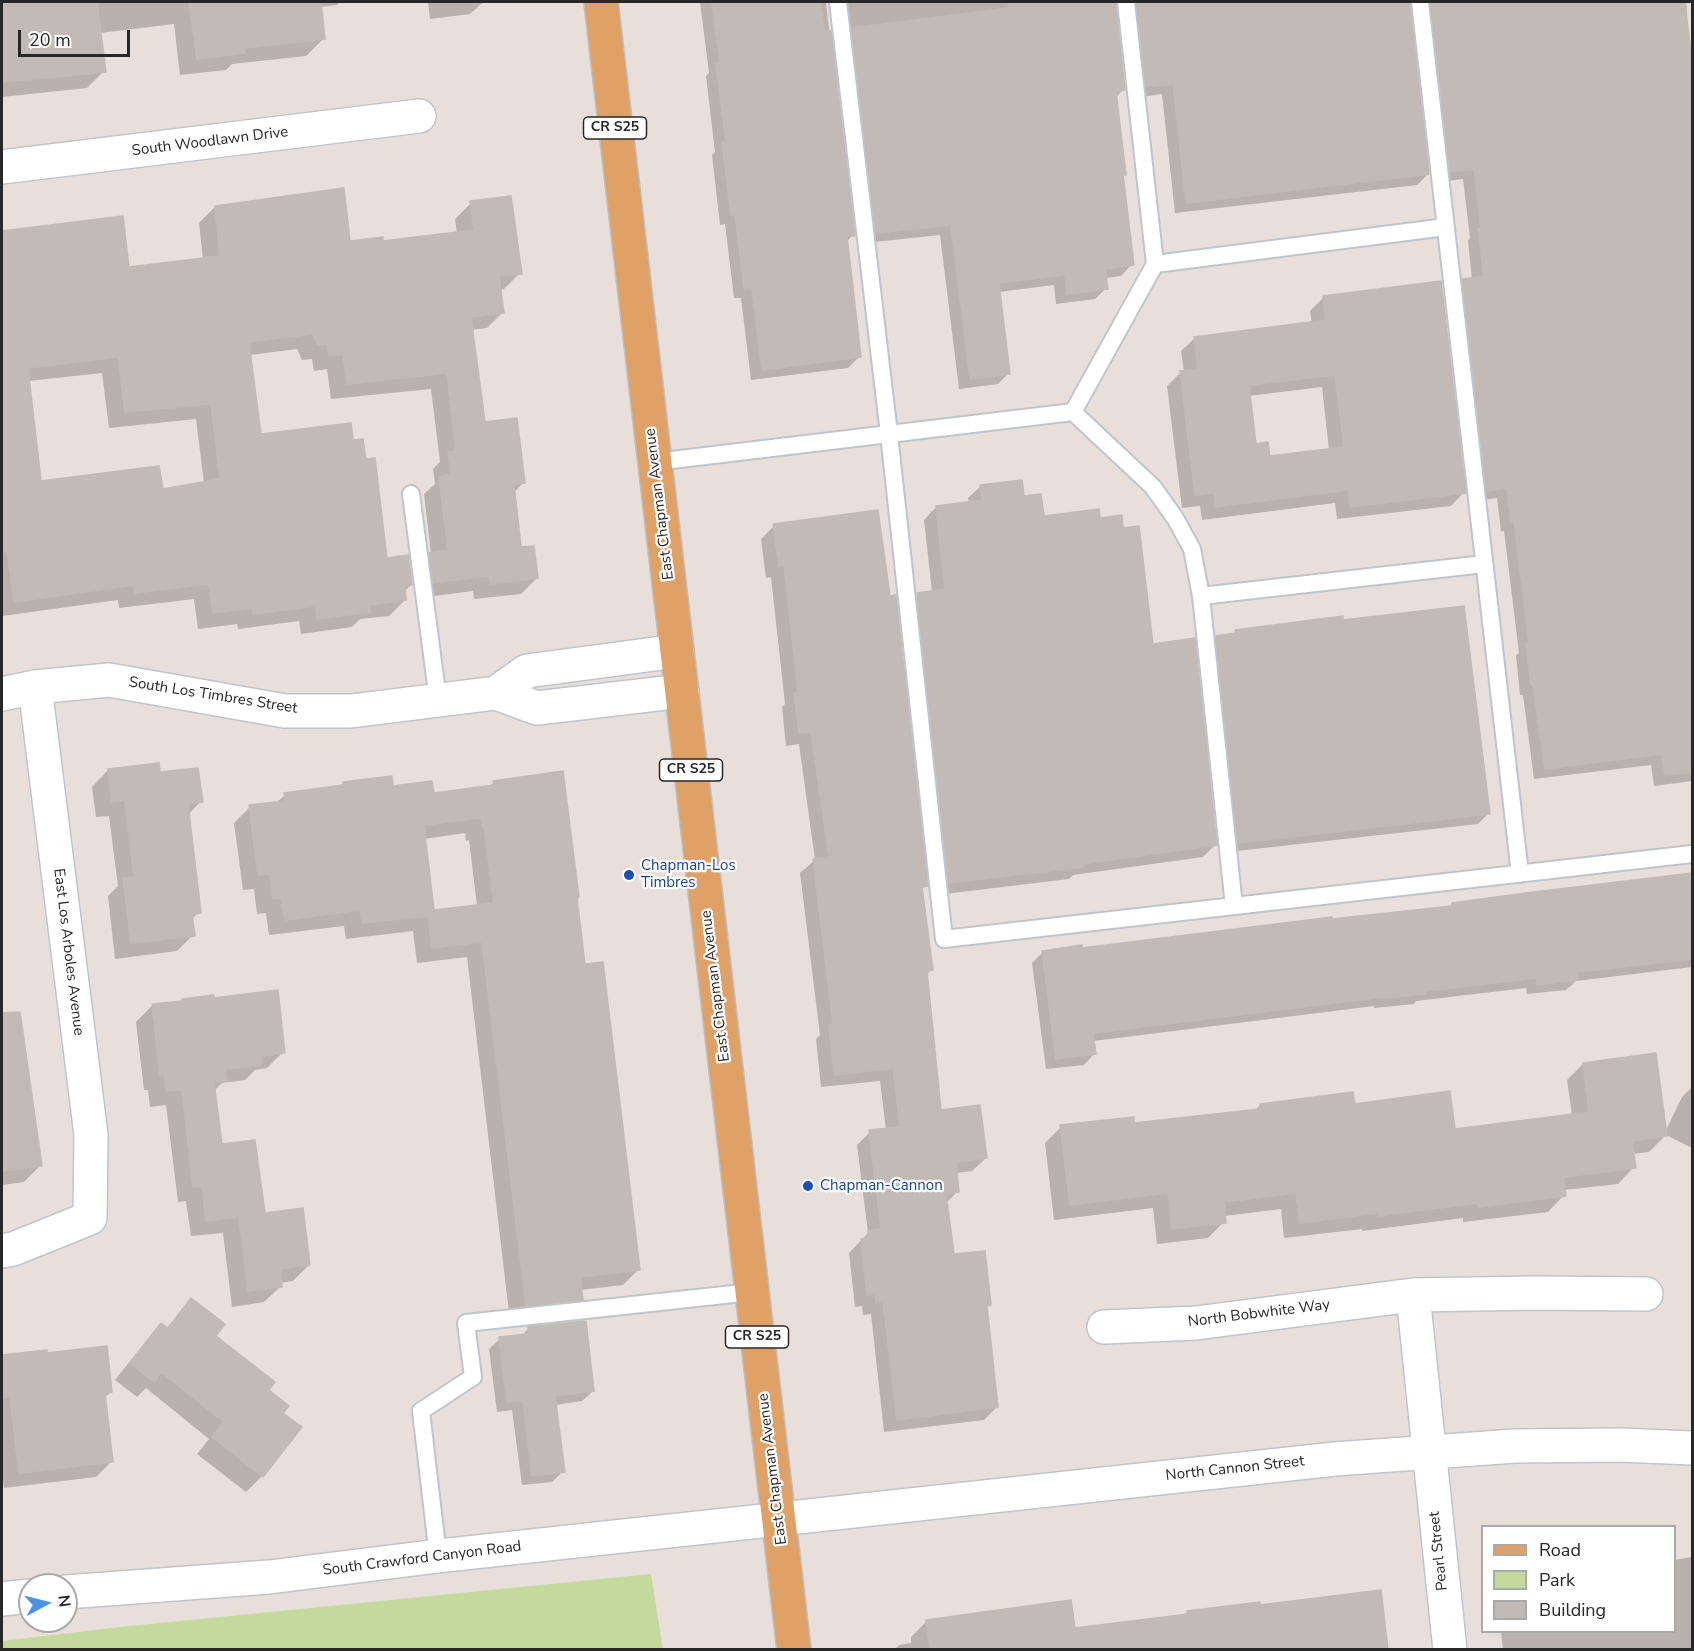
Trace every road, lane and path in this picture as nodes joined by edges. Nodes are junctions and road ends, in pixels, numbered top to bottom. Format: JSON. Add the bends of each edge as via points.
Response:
{"nodes":[{"id":1,"x":601,"y":2,"type":"edge"},
{"id":2,"x":838,"y":2,"type":"edge"},
{"id":3,"x":1126,"y":2,"type":"edge"},
{"id":4,"x":1420,"y":2,"type":"edge"},
{"id":5,"x":419,"y":116,"type":"dead end"},
{"id":6,"x":2,"y":167,"type":"edge"},
{"id":7,"x":1446,"y":227,"type":"junction"},
{"id":8,"x":1155,"y":264,"type":"junction"},
{"id":9,"x":1073,"y":412,"type":"junction"},
{"id":10,"x":889,"y":434,"type":"junction"},
{"id":11,"x":655,"y":462,"type":"junction"},
{"id":12,"x":411,"y":494,"type":"dead end"},
{"id":13,"x":1484,"y":564,"type":"junction"},
{"id":14,"x":1200,"y":596,"type":"junction"},
{"id":15,"x":677,"y":651,"type":"junction"},
{"id":16,"x":35,"y":687,"type":"junction"},
{"id":17,"x":682,"y":691,"type":"junction"},
{"id":18,"x":496,"y":693,"type":"junction"},
{"id":19,"x":2,"y":694,"type":"edge"},
{"id":20,"x":438,"y":700,"type":"junction"},
{"id":21,"x":1692,"y":854,"type":"edge"},
{"id":22,"x":1520,"y":874,"type":"junction"},
{"id":23,"x":1234,"y":906,"type":"junction"},
{"id":24,"x":2,"y":1251,"type":"edge"},
{"id":25,"x":752,"y":1292,"type":"junction"},
{"id":26,"x":1646,"y":1294,"type":"dead end"},
{"id":27,"x":1413,"y":1295,"type":"junction"},
{"id":28,"x":1104,"y":1328,"type":"dead end"},
{"id":29,"x":1692,"y":1448,"type":"edge"},
{"id":30,"x":1428,"y":1452,"type":"junction"},
{"id":31,"x":778,"y":1518,"type":"junction"},
{"id":32,"x":438,"y":1556,"type":"junction"},
{"id":33,"x":78,"y":1591,"type":"edge"},
{"id":34,"x":18,"y":1597,"type":"edge"},
{"id":35,"x":2,"y":1599,"type":"edge"},
{"id":36,"x":794,"y":1650,"type":"edge"},
{"id":37,"x":1450,"y":1650,"type":"edge"}],
"edges":[{"from":1,"to":11,"type":"main road","name":"East Chapman Avenue","number":"CR S25"},
{"from":2,"to":10,"type":"lane"},
{"from":3,"to":8,"type":"lane"},
{"from":4,"to":7,"type":"lane"},
{"from":5,"to":6,"type":"street","name":"South Woodlawn Drive"},
{"from":7,"to":8,"type":"lane"},
{"from":7,"to":13,"type":"lane"},
{"from":8,"to":9,"type":"lane"},
{"from":9,"to":10,"type":"lane"},
{"from":9,"to":14,"type":"lane","via":[[1153,487],[1175,518],[1192,549]]},
{"from":10,"to":11,"type":"lane"},
{"from":10,"to":23,"type":"lane","via":[[944,939]]},
{"from":11,"to":15,"type":"main road","name":"East Chapman Avenue","number":"CR S25"},
{"from":12,"to":20,"type":"lane"},
{"from":13,"to":14,"type":"lane"},
{"from":13,"to":22,"type":"lane"},
{"from":14,"to":23,"type":"lane"},
{"from":15,"to":17,"type":"main road","name":"East Chapman Avenue","number":"CR S25"},
{"from":15,"to":18,"type":"street","name":"South Los Timbres Street","via":[[527,672]]},
{"from":16,"to":19,"type":"street","name":"South Los Timbres Street"},
{"from":16,"to":20,"type":"street","name":"South Los Timbres Street","via":[[109,680],[285,711],[351,711]]},
{"from":16,"to":24,"type":"street","name":"East Los Arboles Avenue","via":[[91,1136],[90,1218]]},
{"from":17,"to":18,"type":"street","name":"South Los Timbres Street","via":[[537,708]]},
{"from":17,"to":25,"type":"main road","name":"East Chapman Avenue","number":"CR S25"},
{"from":18,"to":20,"type":"street","name":"South Los Timbres Street"},
{"from":21,"to":22,"type":"lane"},
{"from":22,"to":23,"type":"lane"},
{"from":25,"to":31,"type":"main road","name":"East Chapman Avenue","number":"CR S25"},
{"from":25,"to":32,"type":"lane","via":[[466,1323],[473,1377],[421,1411]]},
{"from":26,"to":27,"type":"street","name":"North Bobwhite Way"},
{"from":27,"to":28,"type":"street","name":"North Bobwhite Way","via":[[1196,1323]]},
{"from":27,"to":30,"type":"street"},
{"from":29,"to":30,"type":"street","name":"North Cannon Street","via":[[1515,1446]]},
{"from":30,"to":31,"type":"street","name":"North Cannon Street"},
{"from":30,"to":37,"type":"street","name":"Pearl Street"},
{"from":31,"to":32,"type":"street","name":"South Crawford Canyon Road"},
{"from":31,"to":36,"type":"main road","name":"East Chapman Avenue","number":"CR S25"},
{"from":32,"to":33,"type":"street","name":"South Crawford Canyon Road","via":[[269,1577]]},
{"from":34,"to":35,"type":"street"}]}
